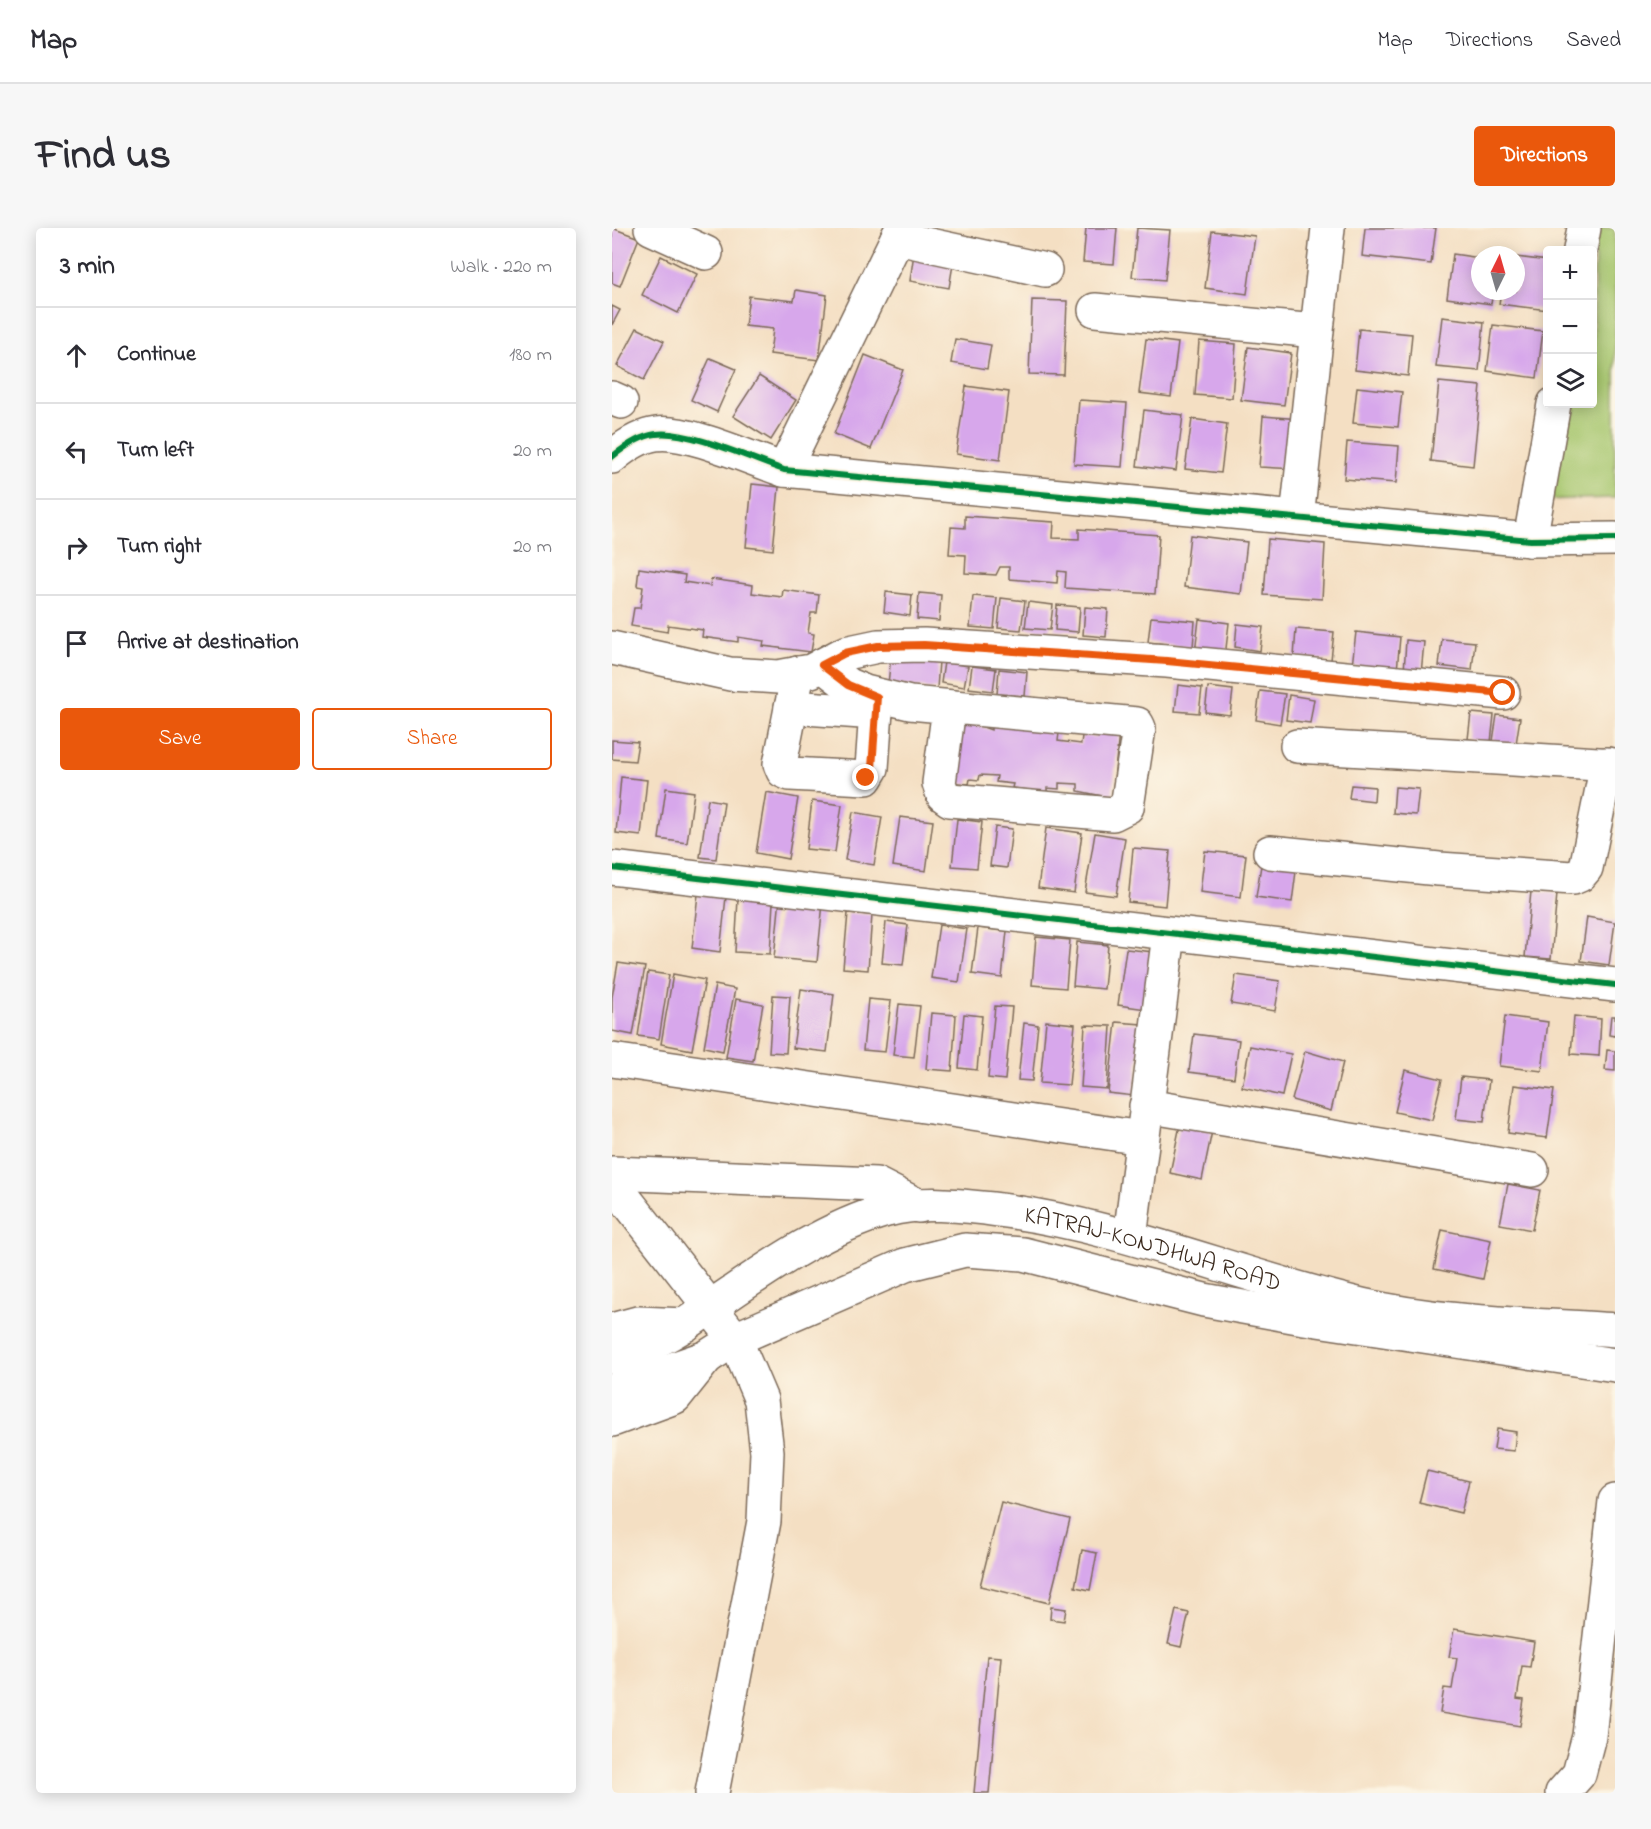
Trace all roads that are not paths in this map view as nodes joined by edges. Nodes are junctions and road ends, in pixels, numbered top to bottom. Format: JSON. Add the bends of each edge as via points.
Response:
{"nodes":[{"id":1,"x":651,"y":228,"type":"edge"},
{"id":2,"x":1328,"y":228,"type":"edge"},
{"id":3,"x":1584,"y":228,"type":"edge"},
{"id":4,"x":899,"y":233,"type":"edge"},
{"id":5,"x":1581,"y":246,"type":"edge"},
{"id":6,"x":706,"y":253,"type":"dead end"},
{"id":7,"x":1045,"y":270,"type":"dead end"},
{"id":8,"x":1095,"y":310,"type":"dead end"},
{"id":9,"x":1316,"y":331,"type":"junction"},
{"id":10,"x":1553,"y":408,"type":"edge"},
{"id":11,"x":612,"y":457,"type":"edge"},
{"id":12,"x":784,"y":470,"type":"junction"},
{"id":13,"x":1297,"y":518,"type":"junction"},
{"id":14,"x":1615,"y":539,"type":"edge"},
{"id":15,"x":1530,"y":540,"type":"junction"},
{"id":16,"x":612,"y":648,"type":"edge"},
{"id":17,"x":810,"y":669,"type":"junction"},
{"id":18,"x":1503,"y":693,"type":"dead end"},
{"id":19,"x":876,"y":705,"type":"junction"},
{"id":20,"x":791,"y":707,"type":"junction"},
{"id":21,"x":948,"y":708,"type":"junction"},
{"id":22,"x":1298,"y":746,"type":"dead end"},
{"id":23,"x":1611,"y":765,"type":"edge"},
{"id":24,"x":1270,"y":852,"type":"dead end"},
{"id":25,"x":612,"y":868,"type":"edge"},
{"id":26,"x":1168,"y":934,"type":"junction"},
{"id":27,"x":1615,"y":986,"type":"edge"},
{"id":28,"x":612,"y":1060,"type":"edge"},
{"id":29,"x":1144,"y":1122,"type":"junction"},
{"id":30,"x":1532,"y":1170,"type":"dead end"},
{"id":31,"x":612,"y":1173,"type":"edge"},
{"id":32,"x":612,"y":1182,"type":"edge"},
{"id":33,"x":920,"y":1206,"type":"junction"},
{"id":34,"x":1130,"y":1237,"type":"junction"},
{"id":35,"x":711,"y":1306,"type":"junction"},
{"id":36,"x":685,"y":1325,"type":"junction"},
{"id":37,"x":612,"y":1330,"type":"edge"},
{"id":38,"x":1615,"y":1330,"type":"edge"},
{"id":39,"x":735,"y":1339,"type":"junction"},
{"id":40,"x":612,"y":1357,"type":"edge"},
{"id":41,"x":707,"y":1357,"type":"junction"},
{"id":42,"x":652,"y":1360,"type":"junction"},
{"id":43,"x":1615,"y":1365,"type":"edge"},
{"id":44,"x":612,"y":1390,"type":"edge"},
{"id":45,"x":612,"y":1420,"type":"edge"},
{"id":46,"x":1615,"y":1501,"type":"edge"},
{"id":47,"x":712,"y":1793,"type":"edge"},
{"id":48,"x":1562,"y":1793,"type":"edge"}],
"edges":[{"from":1,"to":6,"type":"main road"},
{"from":2,"to":9,"type":"main road"},
{"from":3,"to":5,"type":"main road"},
{"from":4,"to":7,"type":"main road"},
{"from":4,"to":12,"type":"main road"},
{"from":8,"to":9,"type":"main road"},
{"from":9,"to":13,"type":"main road"},
{"from":10,"to":15,"type":"main road"},
{"from":11,"to":12,"type":"main road","via":[[626,446],[657,434],[687,437]]},
{"from":12,"to":13,"type":"main road"},
{"from":13,"to":15,"type":"main road"},
{"from":14,"to":15,"type":"main road"},
{"from":16,"to":17,"type":"main road","via":[[730,674],[778,677]]},
{"from":17,"to":18,"type":"main road","via":[[845,653],[878,646],[924,645],[1167,661]]},
{"from":17,"to":19,"type":"main road","via":[[848,685]]},
{"from":17,"to":20,"type":"main road"},
{"from":19,"to":20,"type":"main road"},
{"from":19,"to":20,"type":"main road","via":[[871,773],[860,779],[783,771],[781,754]]},
{"from":19,"to":21,"type":"main road"},
{"from":21,"to":21,"type":"main road","via":[[1137,724],[1127,807],[1113,813],[950,800],[943,795],[939,783]]},
{"from":22,"to":23,"type":"main road"},
{"from":23,"to":24,"type":"main road","via":[[1586,868],[1573,878]]},
{"from":25,"to":26,"type":"main road"},
{"from":26,"to":27,"type":"main road"},
{"from":26,"to":29,"type":"main road"},
{"from":28,"to":29,"type":"main road"},
{"from":29,"to":30,"type":"main road"},
{"from":29,"to":34,"type":"main road"},
{"from":31,"to":33,"type":"main road","via":[[876,1184]]},
{"from":32,"to":35,"type":"main road"},
{"from":33,"to":34,"type":"main road","name":"KATRAJ-KONDHWA ROAD","via":[[954,1205],[1023,1213]]},
{"from":33,"to":35,"type":"main road","name":"KATRAJ-KONDHWA ROAD","via":[[888,1210],[817,1237]]},
{"from":34,"to":38,"type":"main road","name":"KATRAJ-KONDHWA ROAD","via":[[1365,1306],[1453,1319]]},
{"from":35,"to":36,"type":"main road","name":"KATRAJ-KONDHWA ROAD"},
{"from":35,"to":39,"type":"main road"},
{"from":36,"to":37,"type":"main road","via":[[638,1323]]},
{"from":36,"to":42,"type":"main road","name":"KATRAJ-KONDHWA ROAD"},
{"from":39,"to":41,"type":"main road","name":"KATRAJ-KONDHWA ROAD"},
{"from":39,"to":43,"type":"main road","name":"KATRAJ-KONDHWA ROAD","via":[[905,1265],[965,1250],[1023,1254],[1204,1300],[1304,1318]]},
{"from":39,"to":47,"type":"main road","via":[[761,1400],[767,1452],[764,1521]]},
{"from":40,"to":42,"type":"main road"},
{"from":41,"to":42,"type":"main road"},
{"from":41,"to":45,"type":"main road","via":[[675,1397]]},
{"from":42,"to":44,"type":"main road"},
{"from":46,"to":48,"type":"main road","via":[[1589,1736],[1579,1774]]}]}
